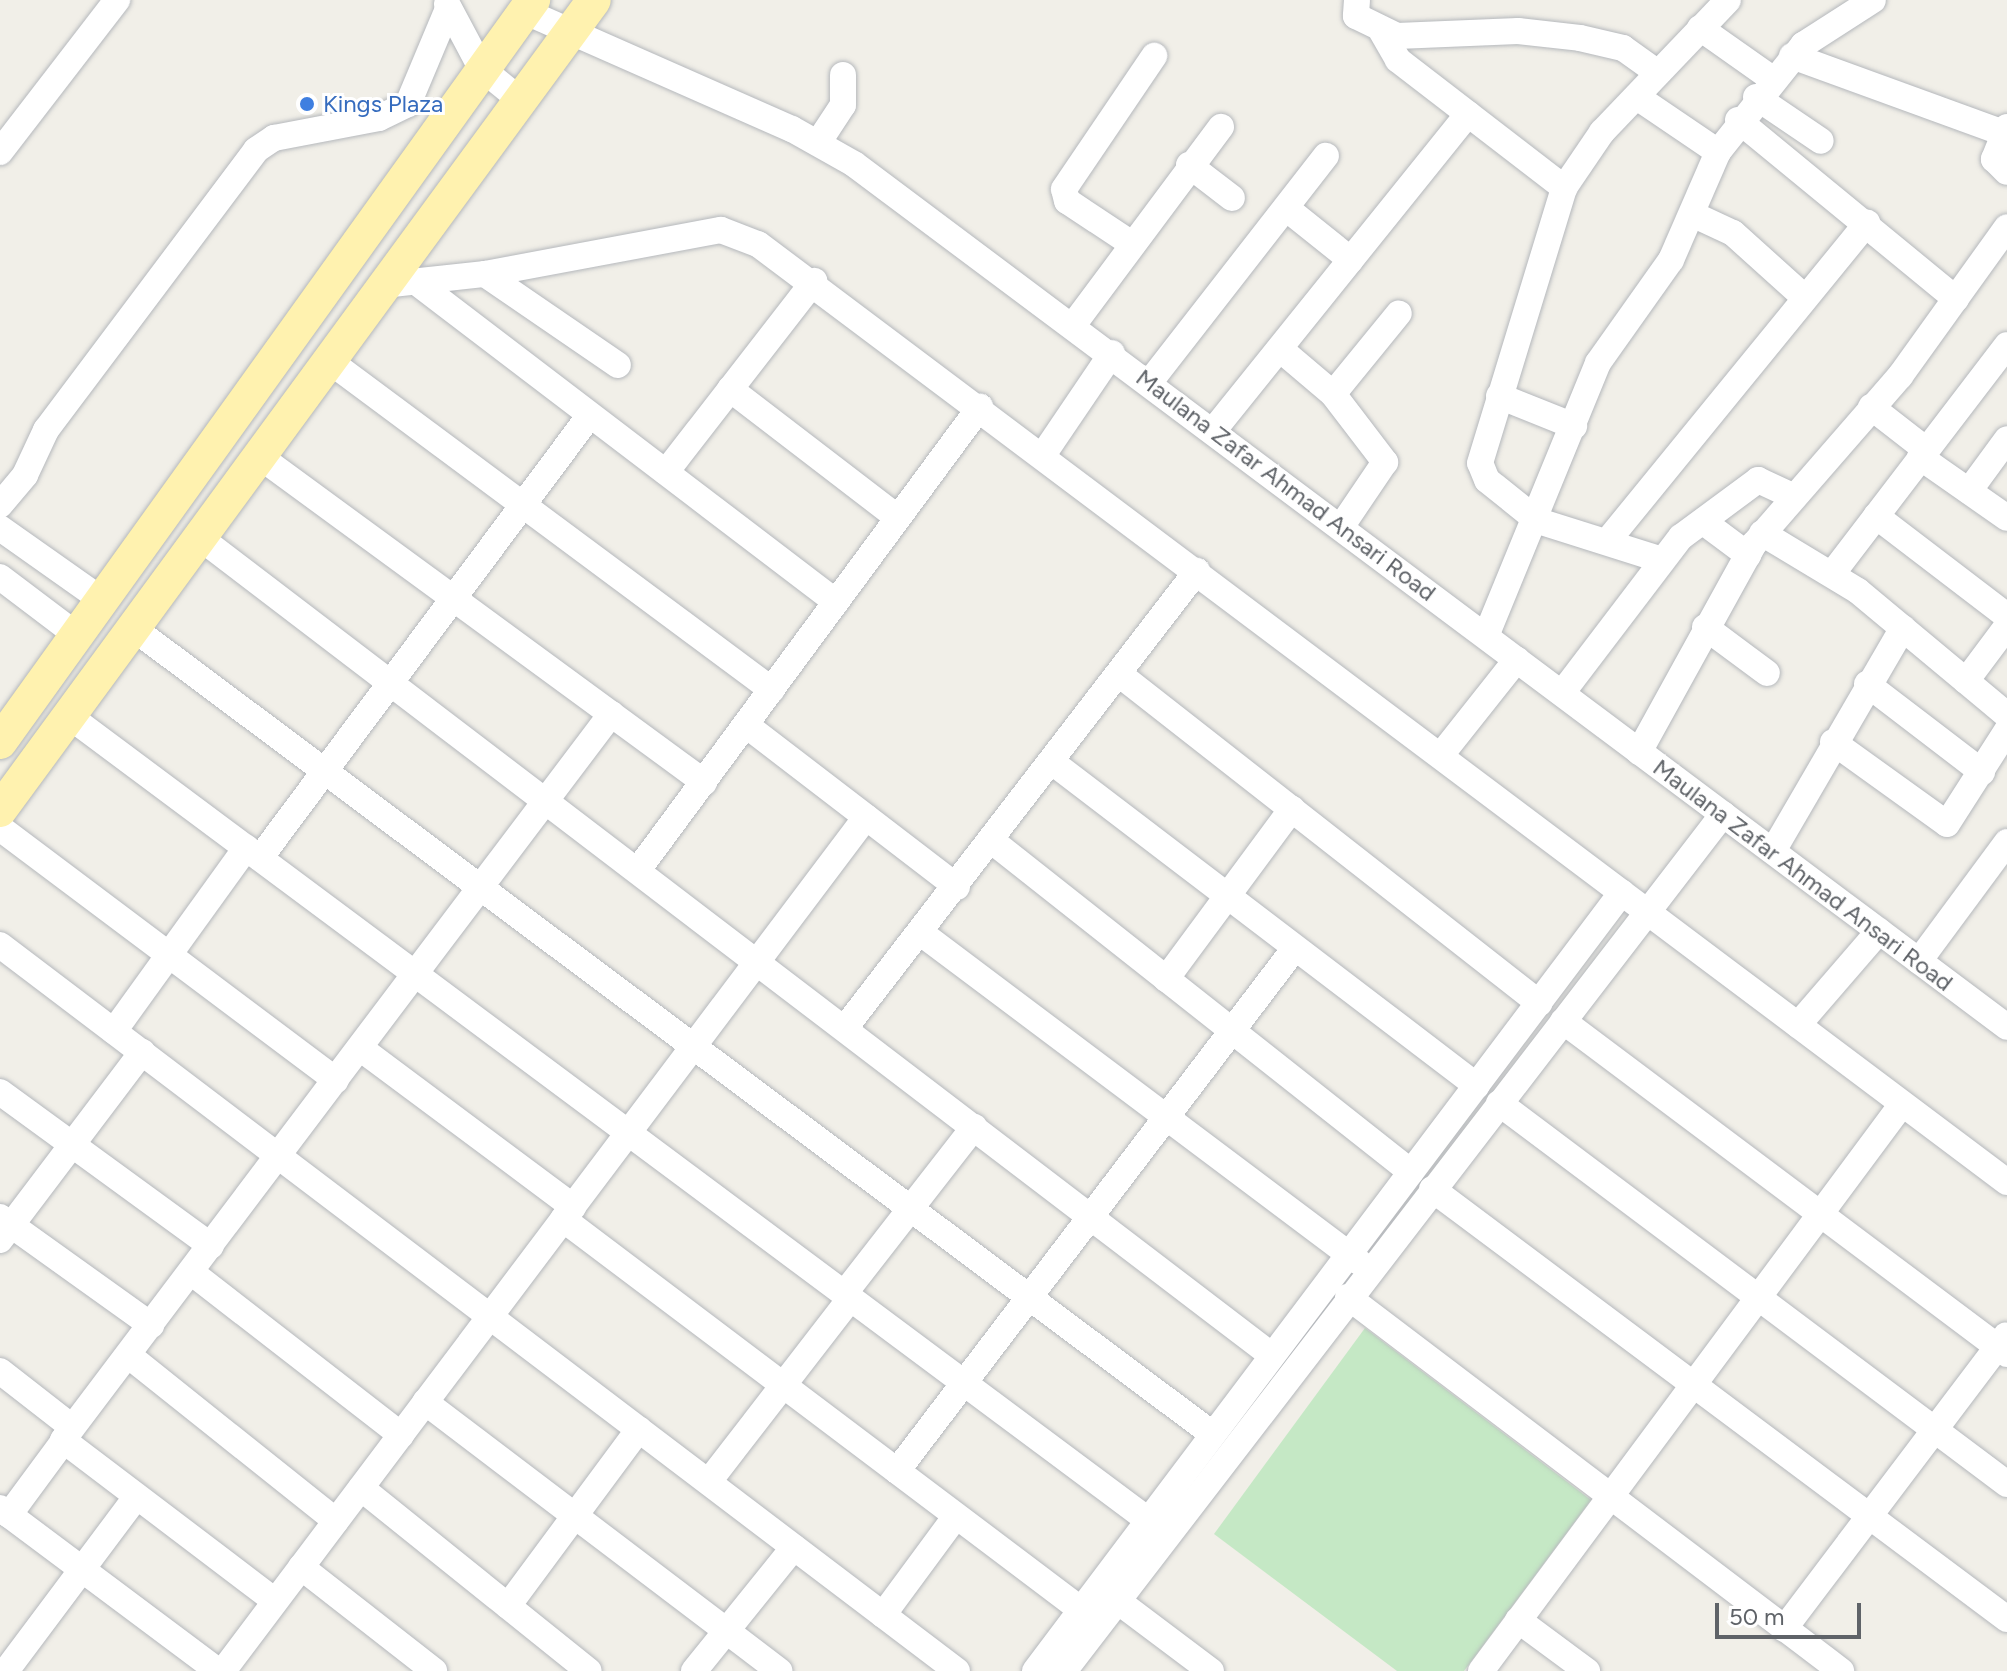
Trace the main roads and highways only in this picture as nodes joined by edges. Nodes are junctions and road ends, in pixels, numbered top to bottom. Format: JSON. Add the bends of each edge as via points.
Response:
{"nodes":[{"id":1,"x":594,"y":0,"type":"edge"},
{"id":2,"x":528,"y":6,"type":"edge"},
{"id":3,"x":0,"y":742,"type":"edge"},
{"id":4,"x":0,"y":810,"type":"edge"}],
"edges":[{"from":1,"to":4,"type":"main road"},
{"from":2,"to":3,"type":"main road"}]}
